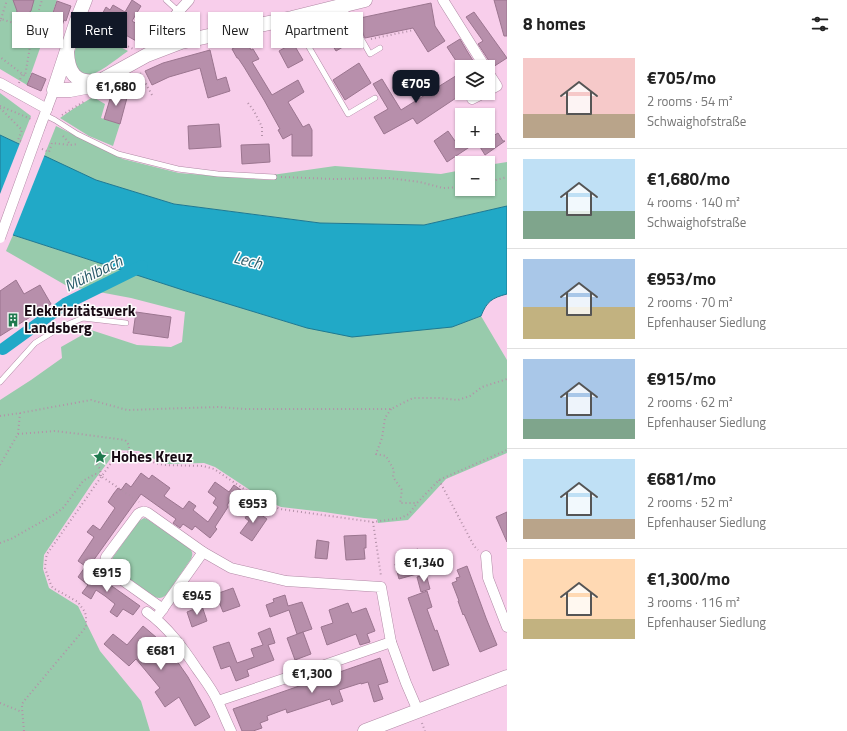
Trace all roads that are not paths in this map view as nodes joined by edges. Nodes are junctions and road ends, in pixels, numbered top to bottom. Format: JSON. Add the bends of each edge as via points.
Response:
{"nodes":[{"id":1,"x":86,"y":0,"type":"edge"},
{"id":2,"x":166,"y":0,"type":"edge"},
{"id":3,"x":189,"y":0,"type":"edge"},
{"id":4,"x":365,"y":0,"type":"edge"},
{"id":5,"x":443,"y":0,"type":"edge"},
{"id":6,"x":342,"y":5,"type":"junction"},
{"id":7,"x":178,"y":11,"type":"junction"},
{"id":8,"x":315,"y":12,"type":"edge"},
{"id":9,"x":271,"y":23,"type":"edge"},
{"id":10,"x":200,"y":38,"type":"edge"},
{"id":11,"x":165,"y":48,"type":"edge"},
{"id":12,"x":310,"y":48,"type":"edge"},
{"id":13,"x":380,"y":48,"type":"dead end"},
{"id":14,"x":67,"y":51,"type":"junction"},
{"id":15,"x":157,"y":51,"type":"junction"},
{"id":16,"x":481,"y":60,"type":"edge"},
{"id":17,"x":101,"y":81,"type":"junction"},
{"id":18,"x":0,"y":82,"type":"edge"},
{"id":19,"x":54,"y":90,"type":"junction"},
{"id":20,"x":375,"y":98,"type":"dead end"},
{"id":21,"x":43,"y":119,"type":"junction"},
{"id":22,"x":274,"y":177,"type":"road end"},
{"id":23,"x":0,"y":238,"type":"edge"},
{"id":24,"x":126,"y":323,"type":"dead end"},
{"id":25,"x":0,"y":382,"type":"edge"},
{"id":26,"x":203,"y":552,"type":"junction"},
{"id":27,"x":486,"y":556,"type":"road end"},
{"id":28,"x":163,"y":609,"type":"junction"},
{"id":29,"x":147,"y":612,"type":"dead end"},
{"id":30,"x":156,"y":618,"type":"junction"},
{"id":31,"x":507,"y":627,"type":"edge"},
{"id":32,"x":392,"y":642,"type":"junction"},
{"id":33,"x":507,"y":677,"type":"edge"},
{"id":34,"x":218,"y":701,"type":"junction"},
{"id":35,"x":418,"y":711,"type":"junction"},
{"id":36,"x":231,"y":731,"type":"edge"},
{"id":37,"x":365,"y":731,"type":"edge"}],
"edges":[{"from":1,"to":14,"type":"street"},
{"from":2,"to":7,"type":"lane"},
{"from":3,"to":7,"type":"street"},
{"from":4,"to":6,"type":"street"},
{"from":5,"to":16,"type":"street"},
{"from":6,"to":8,"type":"street"},
{"from":6,"to":13,"type":"lane","via":[[370,54]]},
{"from":7,"to":15,"type":"street","via":[[160,36]]},
{"from":9,"to":10,"type":"street"},
{"from":11,"to":15,"type":"street"},
{"from":12,"to":20,"type":"lane","via":[[348,114]]},
{"from":14,"to":17,"type":"street","via":[[67,61],[75,77],[92,82]]},
{"from":14,"to":19,"type":"street"},
{"from":15,"to":17,"type":"street"},
{"from":17,"to":19,"type":"street","via":[[78,89]]},
{"from":18,"to":21,"type":"street"},
{"from":19,"to":21,"type":"street"},
{"from":21,"to":22,"type":"lane","via":[[55,120],[118,154],[178,169]]},
{"from":21,"to":23,"type":"street","bridge":true},
{"from":24,"to":25,"type":"lane","via":[[83,318],[61,327],[35,343]]},
{"from":26,"to":28,"type":"street"},
{"from":26,"to":28,"type":"street","via":[[144,511],[138,514],[106,558],[108,570]]},
{"from":26,"to":32,"type":"street","via":[[231,568],[286,581],[381,587]]},
{"from":27,"to":31,"type":"street","via":[[488,578]]},
{"from":28,"to":30,"type":"street"},
{"from":29,"to":30,"type":"street"},
{"from":30,"to":34,"type":"street","via":[[184,649]]},
{"from":32,"to":34,"type":"street"},
{"from":32,"to":35,"type":"street"},
{"from":33,"to":35,"type":"street"},
{"from":34,"to":36,"type":"street"},
{"from":35,"to":37,"type":"street"}]}
